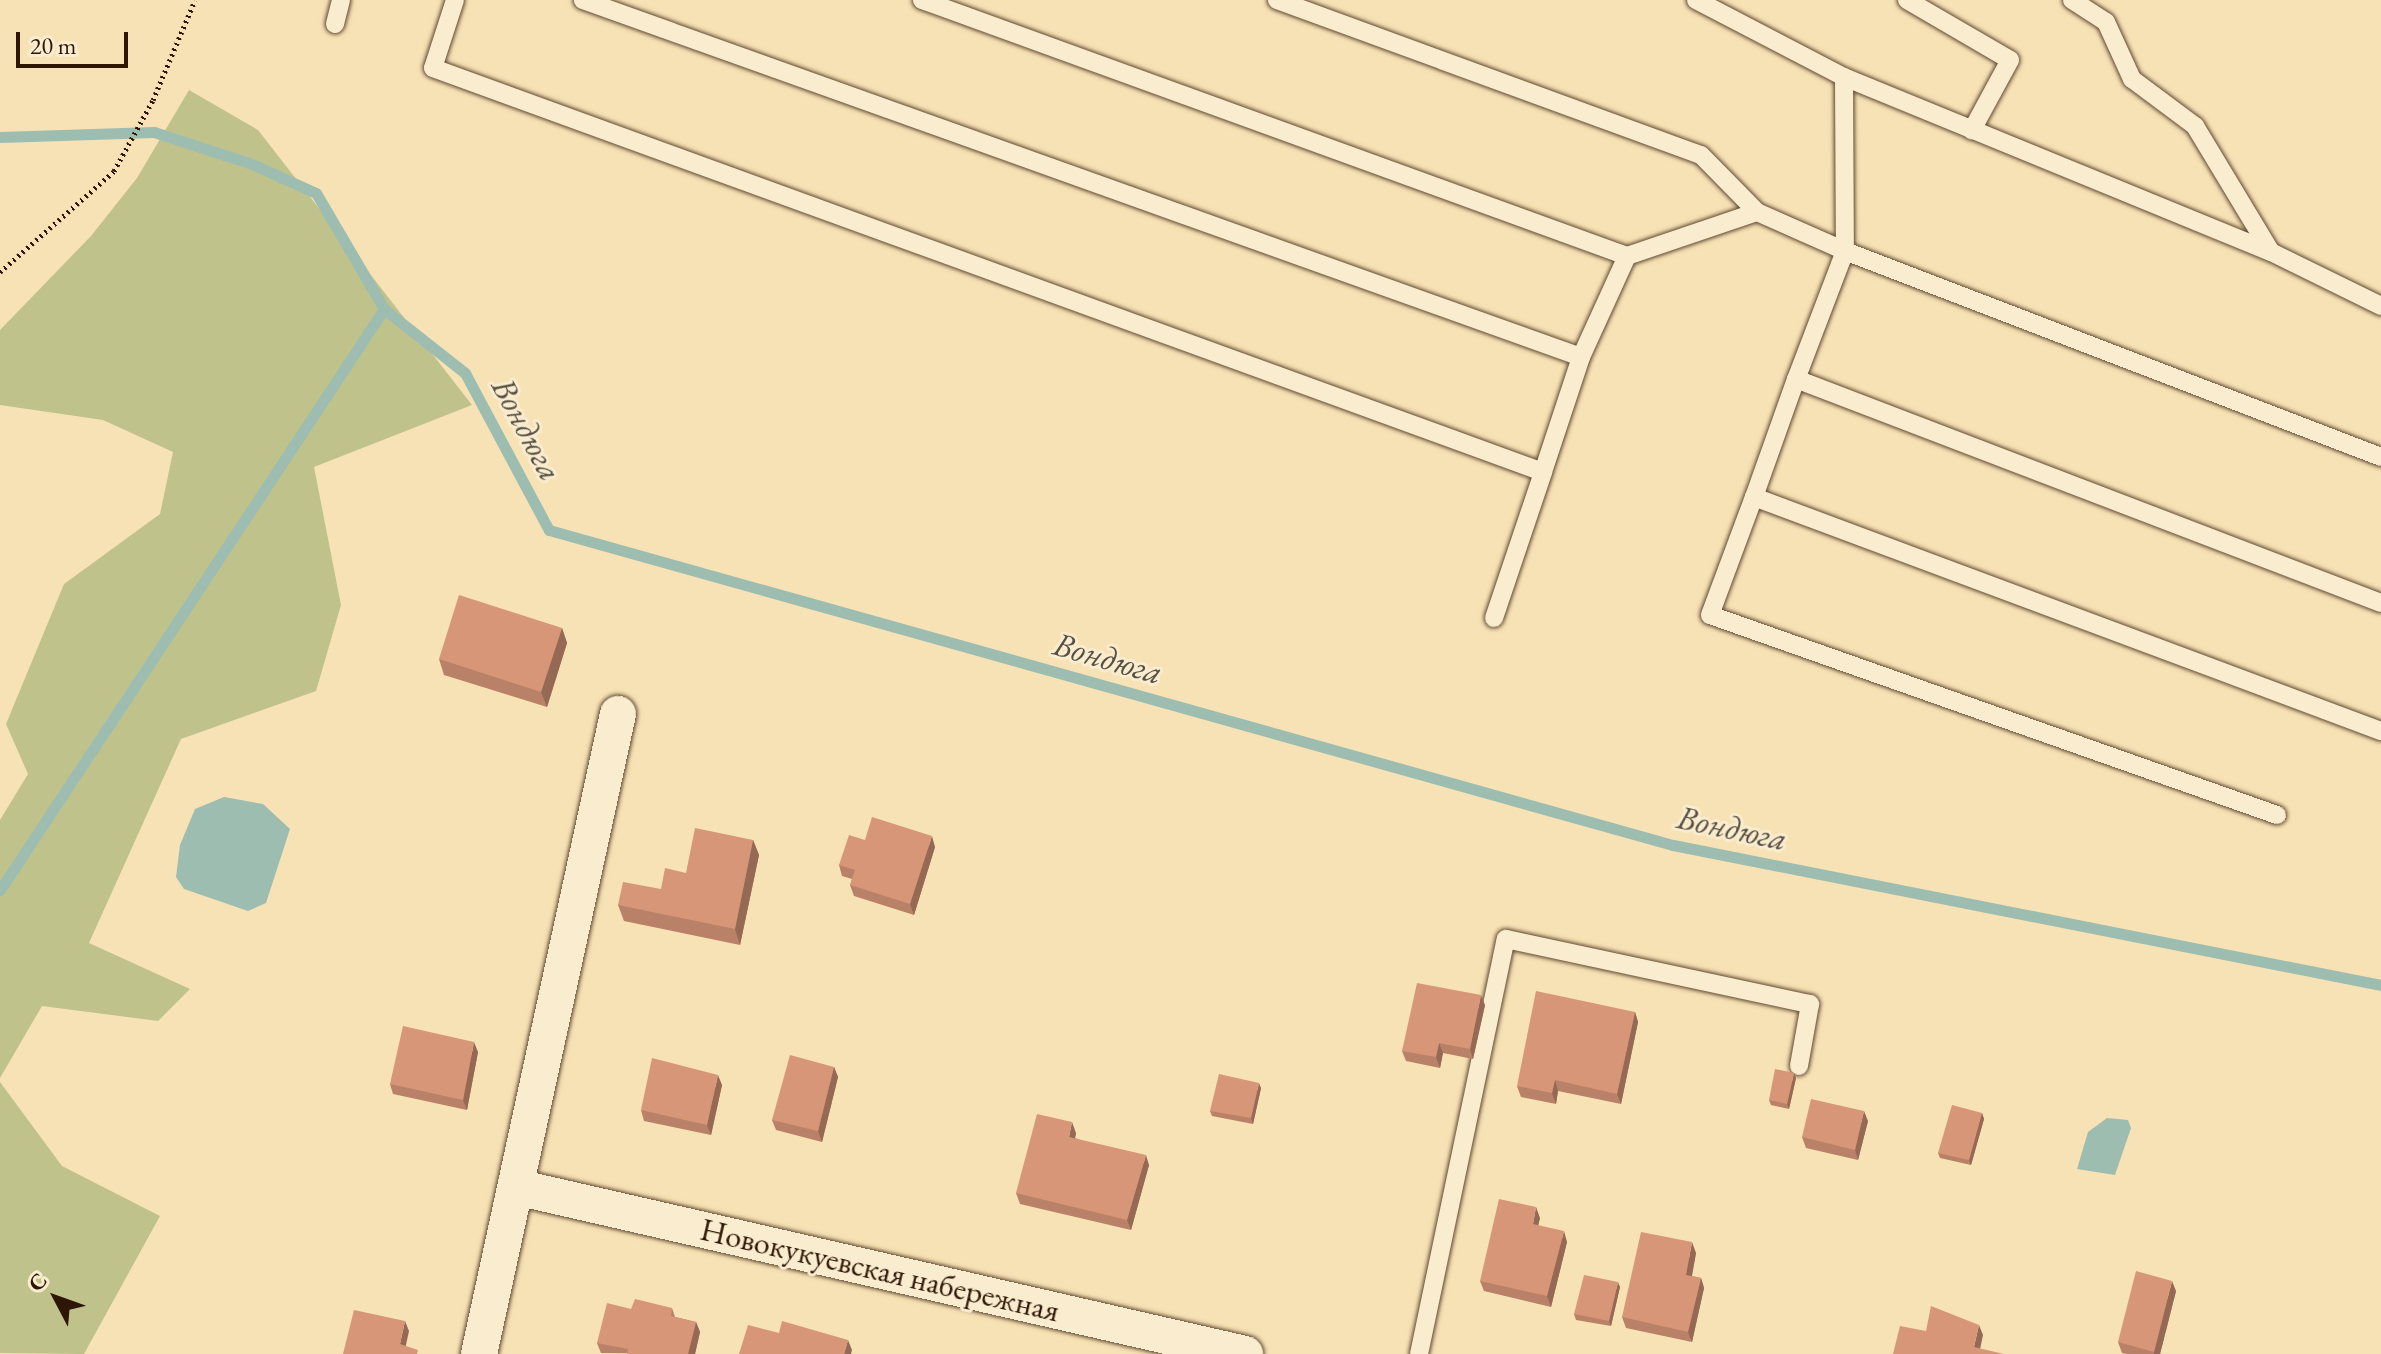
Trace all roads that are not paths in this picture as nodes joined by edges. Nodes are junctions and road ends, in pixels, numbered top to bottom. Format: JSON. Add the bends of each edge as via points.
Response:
{"nodes":[{"id":1,"x":341,"y":0,"type":"edge"},
{"id":2,"x":455,"y":0,"type":"edge"},
{"id":3,"x":583,"y":0,"type":"edge"},
{"id":4,"x":922,"y":0,"type":"edge"},
{"id":5,"x":1277,"y":0,"type":"edge"},
{"id":6,"x":1696,"y":0,"type":"edge"},
{"id":7,"x":1907,"y":0,"type":"edge"},
{"id":8,"x":2072,"y":0,"type":"edge"},
{"id":9,"x":335,"y":24,"type":"dead end"},
{"id":10,"x":1844,"y":77,"type":"junction"},
{"id":11,"x":1972,"y":130,"type":"junction"},
{"id":12,"x":1757,"y":212,"type":"junction"},
{"id":13,"x":1845,"y":251,"type":"junction"},
{"id":14,"x":2271,"y":252,"type":"junction"},
{"id":15,"x":1627,"y":256,"type":"junction"},
{"id":16,"x":2381,"y":306,"type":"edge"},
{"id":17,"x":1581,"y":357,"type":"junction"},
{"id":18,"x":1796,"y":379,"type":"junction"},
{"id":19,"x":2381,"y":457,"type":"edge"},
{"id":20,"x":1543,"y":472,"type":"junction"},
{"id":21,"x":1754,"y":497,"type":"junction"},
{"id":22,"x":2381,"y":603,"type":"edge"},
{"id":23,"x":1494,"y":618,"type":"dead end"},
{"id":24,"x":618,"y":714,"type":"dead end"},
{"id":25,"x":2381,"y":731,"type":"edge"},
{"id":26,"x":2277,"y":815,"type":"dead end"},
{"id":27,"x":1799,"y":1066,"type":"dead end"},
{"id":28,"x":516,"y":1187,"type":"junction"},
{"id":29,"x":479,"y":1354,"type":"edge"},
{"id":30,"x":1245,"y":1354,"type":"edge"},
{"id":31,"x":1419,"y":1354,"type":"edge"}],
"edges":[{"from":1,"to":9,"type":"lane"},
{"from":2,"to":20,"type":"lane","via":[[433,68]]},
{"from":3,"to":17,"type":"lane"},
{"from":4,"to":15,"type":"lane"},
{"from":5,"to":12,"type":"lane","via":[[1701,155]]},
{"from":6,"to":10,"type":"lane"},
{"from":7,"to":11,"type":"lane","via":[[2010,60]]},
{"from":8,"to":14,"type":"lane","via":[[2106,22],[2132,79],[2195,126]]},
{"from":10,"to":11,"type":"lane"},
{"from":10,"to":13,"type":"lane"},
{"from":11,"to":14,"type":"lane"},
{"from":12,"to":13,"type":"lane"},
{"from":12,"to":15,"type":"lane"},
{"from":13,"to":18,"type":"lane"},
{"from":13,"to":19,"type":"lane"},
{"from":14,"to":16,"type":"lane"},
{"from":15,"to":17,"type":"lane"},
{"from":17,"to":20,"type":"lane"},
{"from":18,"to":21,"type":"lane"},
{"from":18,"to":22,"type":"lane"},
{"from":20,"to":23,"type":"lane"},
{"from":21,"to":25,"type":"lane"},
{"from":21,"to":26,"type":"lane","via":[[1710,615]]},
{"from":24,"to":28,"type":"street"},
{"from":27,"to":31,"type":"lane","via":[[1810,1004],[1506,939]]},
{"from":28,"to":29,"type":"street"},
{"from":28,"to":30,"type":"street","name":"Новокукуевская набережная"}]}
